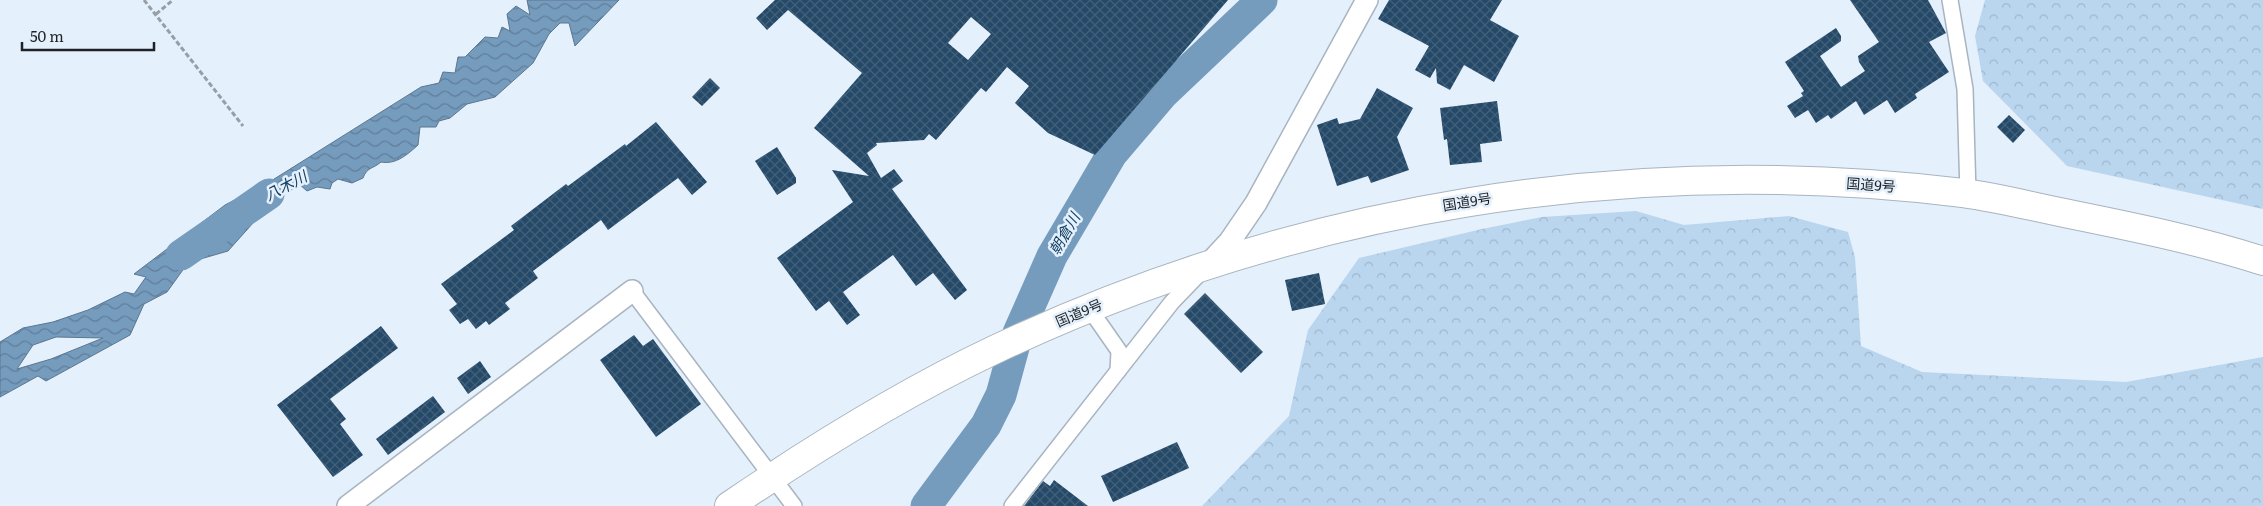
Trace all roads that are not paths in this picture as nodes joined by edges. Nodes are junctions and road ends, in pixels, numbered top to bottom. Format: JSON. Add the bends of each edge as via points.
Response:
{"nodes":[{"id":1,"x":1367,"y":0,"type":"edge"},
{"id":2,"x":1950,"y":0,"type":"edge"},
{"id":3,"x":1968,"y":194,"type":"junction"},
{"id":4,"x":2263,"y":261,"type":"edge"},
{"id":5,"x":1207,"y":266,"type":"junction"},
{"id":6,"x":632,"y":291,"type":"joint"},
{"id":7,"x":1089,"y":308,"type":"junction"},
{"id":8,"x":1118,"y":372,"type":"junction"},
{"id":9,"x":773,"y":476,"type":"junction"},
{"id":10,"x":348,"y":506,"type":"edge"},
{"id":11,"x":729,"y":506,"type":"edge"},
{"id":12,"x":794,"y":506,"type":"edge"},
{"id":13,"x":1012,"y":506,"type":"edge"}],
"edges":[{"from":1,"to":5,"type":"street","via":[[1256,203],[1230,241]]},
{"from":2,"to":3,"type":"street","via":[[1965,89]]},
{"from":3,"to":4,"type":"highway","name":"国道9号","via":[[2174,235]]},
{"from":3,"to":5,"type":"highway","name":"国道9号","via":[[1788,181],[1653,182],[1584,187],[1441,205],[1312,234]]},
{"from":5,"to":7,"type":"highway","name":"国道9号"},
{"from":5,"to":8,"type":"street","via":[[1172,302]]},
{"from":6,"to":9,"type":"street"},
{"from":6,"to":10,"type":"street"},
{"from":7,"to":8,"type":"street","via":[[1119,351]]},
{"from":7,"to":9,"type":"highway","name":"国道9号","via":[[994,350],[880,411]]},
{"from":8,"to":13,"type":"street"},
{"from":9,"to":11,"type":"highway","name":"国道9号"},
{"from":9,"to":12,"type":"street"}]}
